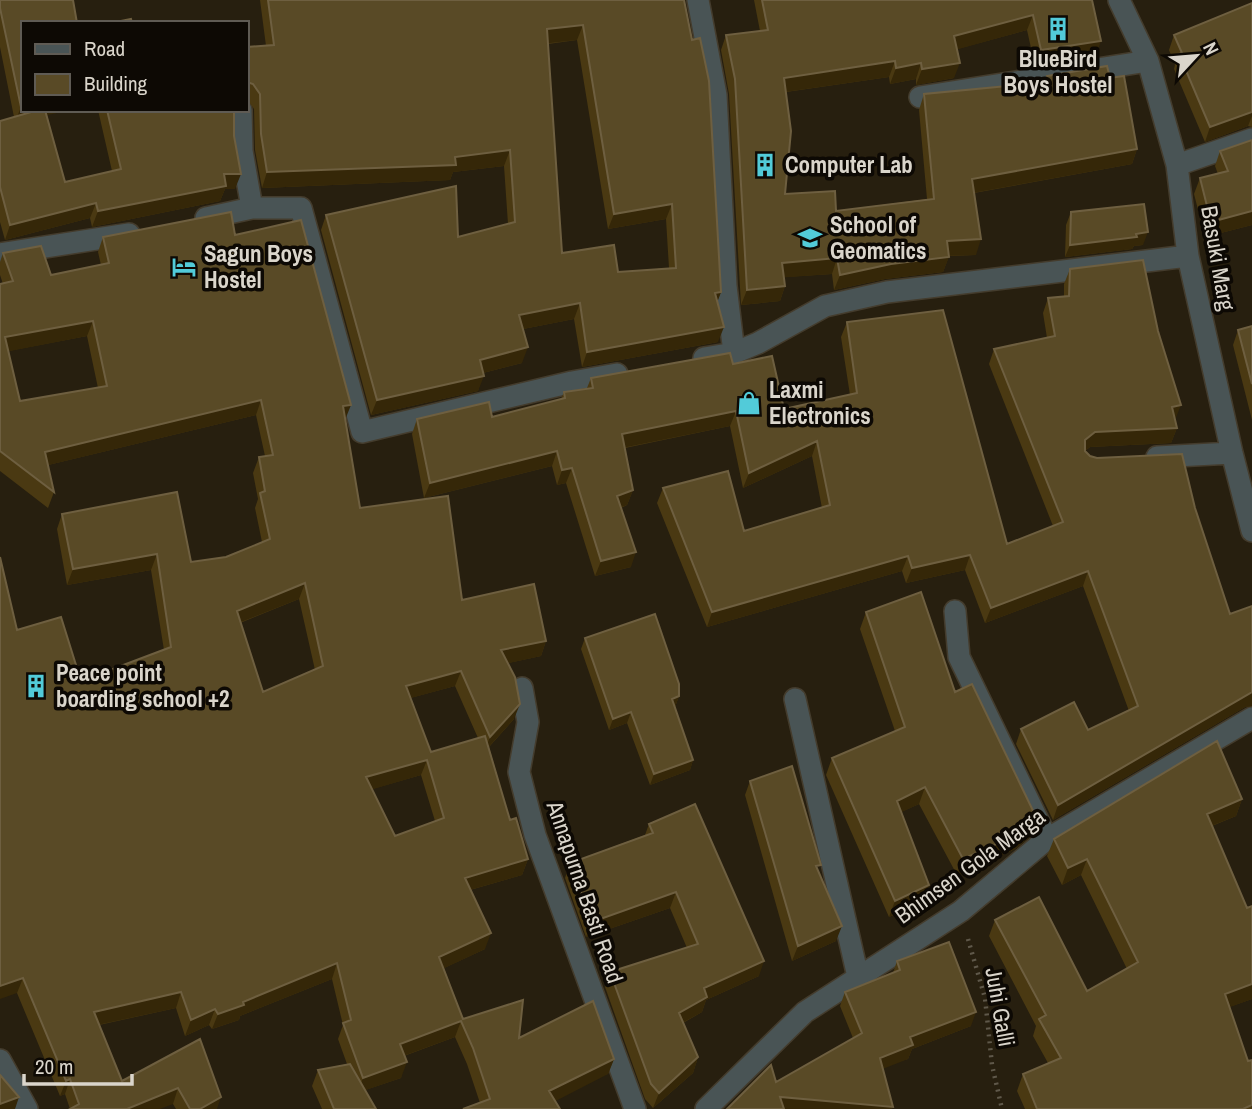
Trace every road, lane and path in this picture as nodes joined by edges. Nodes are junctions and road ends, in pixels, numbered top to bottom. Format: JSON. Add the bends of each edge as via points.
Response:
{"nodes":[{"id":1,"x":698,"y":0,"type":"edge"},
{"id":2,"x":1119,"y":0,"type":"edge"},
{"id":3,"x":1148,"y":61,"type":"junction"},
{"id":4,"x":920,"y":97,"type":"dead end"},
{"id":5,"x":241,"y":112,"type":"edge"},
{"id":6,"x":1252,"y":138,"type":"edge"},
{"id":7,"x":1177,"y":165,"type":"junction"},
{"id":8,"x":253,"y":208,"type":"junction"},
{"id":9,"x":188,"y":222,"type":"edge"},
{"id":10,"x":149,"y":231,"type":"edge"},
{"id":11,"x":0,"y":254,"type":"edge"},
{"id":12,"x":1188,"y":256,"type":"junction"},
{"id":13,"x":734,"y":353,"type":"junction"},
{"id":14,"x":680,"y":363,"type":"edge"},
{"id":15,"x":639,"y":370,"type":"edge"},
{"id":16,"x":1232,"y":453,"type":"junction"},
{"id":17,"x":1142,"y":458,"type":"edge"},
{"id":18,"x":1252,"y":531,"type":"edge"},
{"id":19,"x":955,"y":611,"type":"dead end"},
{"id":20,"x":522,"y":688,"type":"dead end"},
{"id":21,"x":795,"y":699,"type":"dead end"},
{"id":22,"x":1252,"y":718,"type":"edge"},
{"id":23,"x":1047,"y":839,"type":"junction"},
{"id":24,"x":961,"y":911,"type":"junction"},
{"id":25,"x":858,"y":977,"type":"junction"},
{"id":26,"x":0,"y":1060,"type":"edge"},
{"id":27,"x":27,"y":1109,"type":"edge"},
{"id":28,"x":635,"y":1109,"type":"edge"},
{"id":29,"x":706,"y":1109,"type":"edge"},
{"id":30,"x":1002,"y":1109,"type":"edge"}],
"edges":[{"from":1,"to":13,"type":"street","via":[[716,95]]},
{"from":2,"to":3,"type":"street","name":"Basuki Marg"},
{"from":3,"to":4,"type":"street"},
{"from":3,"to":7,"type":"street","name":"Basuki Marg"},
{"from":5,"to":8,"type":"street","via":[[242,151]]},
{"from":6,"to":7,"type":"street"},
{"from":7,"to":12,"type":"street","name":"Basuki Marg"},
{"from":8,"to":9,"type":"street"},
{"from":8,"to":15,"type":"street","via":[[301,208],[362,432]]},
{"from":10,"to":11,"type":"street"},
{"from":12,"to":13,"type":"street","via":[[887,292],[825,306]]},
{"from":12,"to":16,"type":"street","name":"Basuki Marg"},
{"from":13,"to":14,"type":"street"},
{"from":16,"to":17,"type":"street"},
{"from":16,"to":18,"type":"street","name":"Basuki Marg"},
{"from":19,"to":23,"type":"street","via":[[959,657]]},
{"from":20,"to":28,"type":"street","name":"Annapurna Basti Road","via":[[528,722],[519,772],[535,835]]},
{"from":21,"to":25,"type":"street"},
{"from":22,"to":23,"type":"street","name":"Bhimsen Gola Marga"},
{"from":23,"to":24,"type":"street","name":"Bhimsen Gola Marga"},
{"from":24,"to":25,"type":"street","name":"Bhimsen Gola Marga"},
{"from":24,"to":30,"type":"path","name":"Juhi Galli","via":[[985,998]]},
{"from":25,"to":29,"type":"street","name":"Bhimsen Gola Marga","via":[[805,1012]]},
{"from":26,"to":27,"type":"street"}]}
